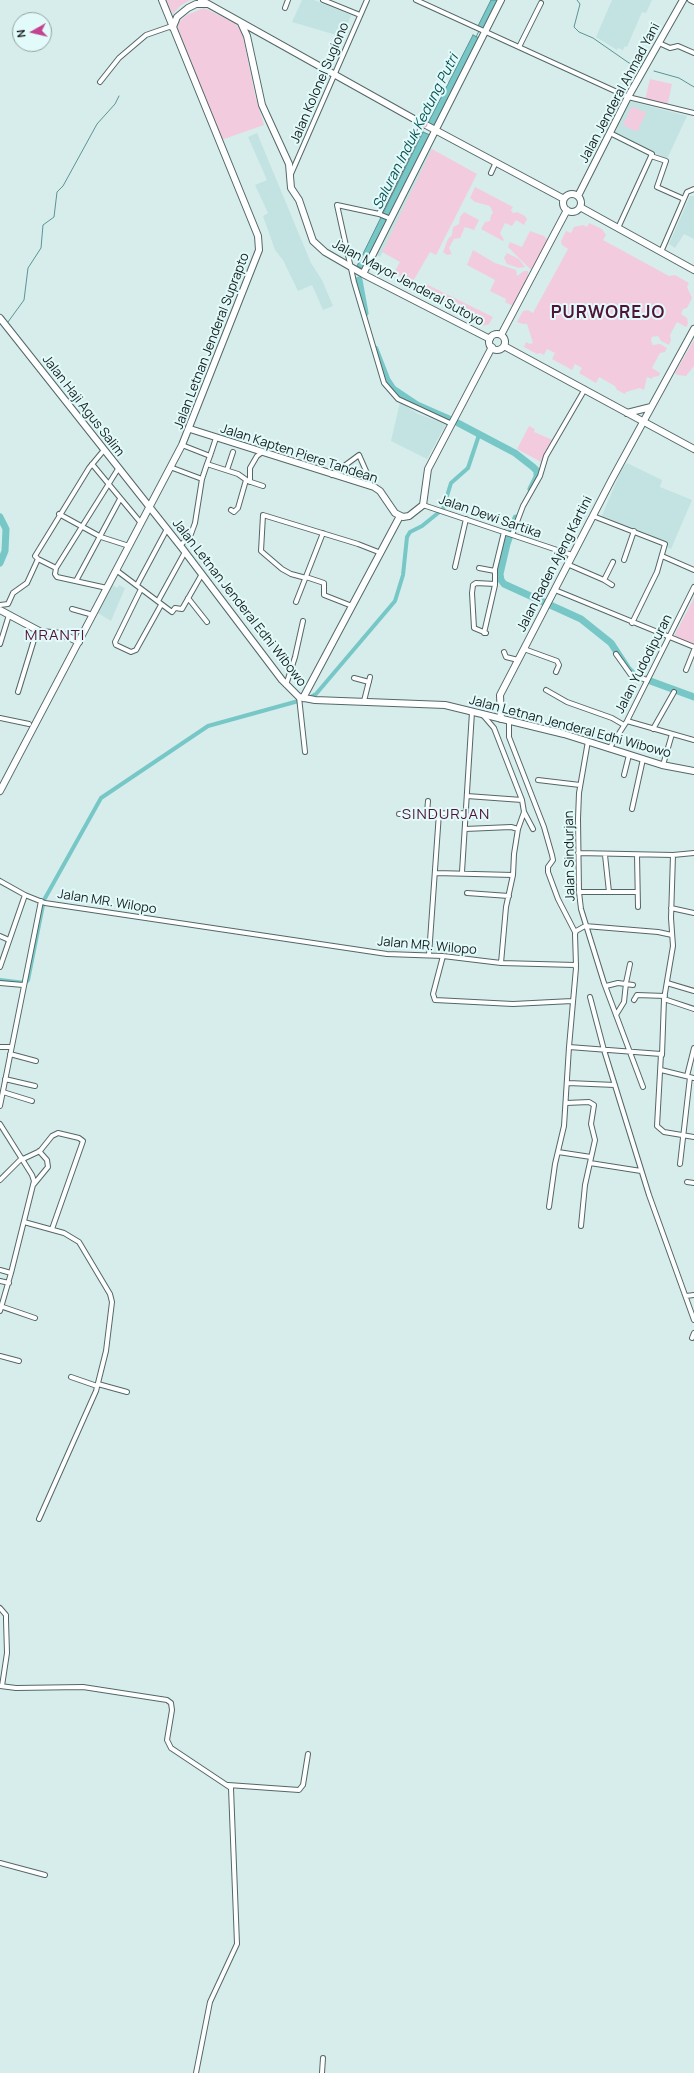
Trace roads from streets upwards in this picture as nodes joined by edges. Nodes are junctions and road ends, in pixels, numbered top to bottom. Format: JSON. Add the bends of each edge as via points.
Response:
{"nodes":[{"id":1,"x":162,"y":0,"type":"edge"},
{"id":2,"x":201,"y":0,"type":"edge"},
{"id":3,"x":288,"y":0,"type":"edge"},
{"id":4,"x":323,"y":0,"type":"edge"},
{"id":5,"x":366,"y":0,"type":"edge"},
{"id":6,"x":416,"y":0,"type":"edge"},
{"id":7,"x":501,"y":0,"type":"edge"},
{"id":8,"x":683,"y":0,"type":"edge"},
{"id":9,"x":690,"y":0,"type":"edge"},
{"id":10,"x":209,"y":2,"type":"edge"},
{"id":11,"x":694,"y":2,"type":"edge"},
{"id":12,"x":541,"y":4,"type":"dead end"},
{"id":13,"x":285,"y":8,"type":"dead end"},
{"id":14,"x":360,"y":14,"type":"junction"},
{"id":15,"x":241,"y":24,"type":"junction"},
{"id":16,"x":173,"y":28,"type":"junction"},
{"id":17,"x":252,"y":29,"type":"junction"},
{"id":18,"x":484,"y":32,"type":"junction"},
{"id":19,"x":659,"y":43,"type":"junction"},
{"id":20,"x":248,"y":44,"type":"junction"},
{"id":21,"x":519,"y":47,"type":"junction"},
{"id":22,"x":694,"y":53,"type":"edge"},
{"id":23,"x":334,"y":74,"type":"junction"},
{"id":24,"x":100,"y":82,"type":"dead end"},
{"id":25,"x":628,"y":97,"type":"junction"},
{"id":26,"x":694,"y":113,"type":"edge"},
{"id":27,"x":423,"y":124,"type":"junction"},
{"id":28,"x":434,"y":129,"type":"junction"},
{"id":29,"x":610,"y":133,"type":"junction"},
{"id":30,"x":651,"y":156,"type":"junction"},
{"id":31,"x":496,"y":162,"type":"junction"},
{"id":32,"x":491,"y":173,"type":"dead end"},
{"id":33,"x":291,"y":174,"type":"junction"},
{"id":34,"x":694,"y":189,"type":"edge"},
{"id":35,"x":578,"y":196,"type":"junction"},
{"id":36,"x":564,"y":199,"type":"junction"},
{"id":37,"x":684,"y":199,"type":"junction"},
{"id":38,"x":580,"y":207,"type":"junction"},
{"id":39,"x":568,"y":210,"type":"junction"},
{"id":40,"x":380,"y":214,"type":"junction"},
{"id":41,"x":390,"y":219,"type":"junction"},
{"id":42,"x":618,"y":228,"type":"junction"},
{"id":43,"x":661,"y":252,"type":"junction"},
{"id":44,"x":353,"y":268,"type":"junction"},
{"id":45,"x":694,"y":270,"type":"edge"},
{"id":46,"x":362,"y":273,"type":"junction"},
{"id":47,"x":0,"y":318,"type":"edge"},
{"id":48,"x":694,"y":329,"type":"edge"},
{"id":49,"x":501,"y":335,"type":"junction"},
{"id":50,"x":490,"y":339,"type":"junction"},
{"id":51,"x":504,"y":346,"type":"junction"},
{"id":52,"x":492,"y":347,"type":"junction"},
{"id":53,"x":585,"y":389,"type":"junction"},
{"id":54,"x":651,"y":406,"type":"junction"},
{"id":55,"x":627,"y":413,"type":"junction"},
{"id":56,"x":453,"y":421,"type":"junction"},
{"id":57,"x":643,"y":422,"type":"junction"},
{"id":58,"x":190,"y":429,"type":"junction"},
{"id":59,"x":216,"y":438,"type":"junction"},
{"id":60,"x":182,"y":445,"type":"junction"},
{"id":61,"x":694,"y":449,"type":"edge"},
{"id":62,"x":104,"y":450,"type":"junction"},
{"id":63,"x":233,"y":452,"type":"dead end"},
{"id":64,"x":261,"y":453,"type":"junction"},
{"id":65,"x":210,"y":456,"type":"junction"},
{"id":66,"x":92,"y":464,"type":"junction"},
{"id":67,"x":207,"y":464,"type":"junction"},
{"id":68,"x":170,"y":467,"type":"junction"},
{"id":69,"x":118,"y":468,"type":"junction"},
{"id":70,"x":227,"y":470,"type":"junction"},
{"id":71,"x":332,"y":475,"type":"junction"},
{"id":72,"x":202,"y":479,"type":"junction"},
{"id":73,"x":248,"y":481,"type":"junction"},
{"id":74,"x":108,"y":482,"type":"junction"},
{"id":75,"x":263,"y":486,"type":"dead end"},
{"id":76,"x":370,"y":486,"type":"junction"},
{"id":77,"x":120,"y":498,"type":"junction"},
{"id":78,"x":424,"y":505,"type":"junction"},
{"id":79,"x":149,"y":508,"type":"junction"},
{"id":80,"x":231,"y":510,"type":"dead end"},
{"id":81,"x":59,"y":514,"type":"junction"},
{"id":82,"x":400,"y":516,"type":"junction"},
{"id":83,"x":593,"y":516,"type":"junction"},
{"id":84,"x":466,"y":519,"type":"junction"},
{"id":85,"x":142,"y":523,"type":"junction"},
{"id":86,"x":81,"y":526,"type":"junction"},
{"id":87,"x":167,"y":530,"type":"junction"},
{"id":88,"x":634,"y":531,"type":"junction"},
{"id":89,"x":504,"y":532,"type":"junction"},
{"id":90,"x":323,"y":533,"type":"junction"},
{"id":91,"x":512,"y":535,"type":"junction"},
{"id":92,"x":101,"y":537,"type":"junction"},
{"id":93,"x":129,"y":546,"type":"junction"},
{"id":94,"x":180,"y":546,"type":"junction"},
{"id":95,"x":185,"y":552,"type":"junction"},
{"id":96,"x":381,"y":553,"type":"junction"},
{"id":97,"x":572,"y":555,"type":"junction"},
{"id":98,"x":662,"y":556,"type":"junction"},
{"id":99,"x":38,"y":559,"type":"junction"},
{"id":100,"x":624,"y":560,"type":"dead end"},
{"id":101,"x":613,"y":562,"type":"dead end"},
{"id":102,"x":567,"y":564,"type":"junction"},
{"id":103,"x":455,"y":567,"type":"dead end"},
{"id":104,"x":56,"y":568,"type":"junction"},
{"id":105,"x":479,"y":568,"type":"dead end"},
{"id":106,"x":116,"y":570,"type":"junction"},
{"id":107,"x":694,"y":570,"type":"edge"},
{"id":108,"x":495,"y":571,"type":"junction"},
{"id":109,"x":202,"y":574,"type":"junction"},
{"id":110,"x":306,"y":577,"type":"junction"},
{"id":111,"x":604,"y":580,"type":"junction"},
{"id":112,"x":76,"y":581,"type":"junction"},
{"id":113,"x":137,"y":585,"type":"junction"},
{"id":114,"x":495,"y":585,"type":"junction"},
{"id":115,"x":612,"y":585,"type":"dead end"},
{"id":116,"x":694,"y":587,"type":"edge"},
{"id":117,"x":107,"y":588,"type":"junction"},
{"id":118,"x":142,"y":589,"type":"junction"},
{"id":119,"x":555,"y":590,"type":"junction"},
{"id":120,"x":188,"y":598,"type":"junction"},
{"id":121,"x":296,"y":602,"type":"dead end"},
{"id":122,"x":160,"y":603,"type":"junction"},
{"id":123,"x":0,"y":605,"type":"edge"},
{"id":124,"x":352,"y":606,"type":"junction"},
{"id":125,"x":72,"y":609,"type":"dead end"},
{"id":126,"x":0,"y":610,"type":"edge"},
{"id":127,"x":9,"y":615,"type":"junction"},
{"id":128,"x":93,"y":615,"type":"junction"},
{"id":129,"x":303,"y":621,"type":"dead end"},
{"id":130,"x":207,"y":622,"type":"dead end"},
{"id":131,"x":632,"y":623,"type":"junction"},
{"id":132,"x":37,"y":630,"type":"junction"},
{"id":133,"x":669,"y":637,"type":"junction"},
{"id":134,"x":79,"y":642,"type":"junction"},
{"id":135,"x":0,"y":644,"type":"edge"},
{"id":136,"x":694,"y":647,"type":"edge"},
{"id":137,"x":524,"y":649,"type":"junction"},
{"id":138,"x":694,"y":650,"type":"edge"},
{"id":139,"x":504,"y":652,"type":"dead end"},
{"id":140,"x":616,"y":654,"type":"dead end"},
{"id":141,"x":518,"y":660,"type":"junction"},
{"id":142,"x":686,"y":670,"type":"dead end"},
{"id":143,"x":556,"y":672,"type":"dead end"},
{"id":144,"x":354,"y":678,"type":"dead end"},
{"id":145,"x":647,"y":680,"type":"junction"},
{"id":146,"x":286,"y":685,"type":"junction"},
{"id":147,"x":546,"y":690,"type":"dead end"},
{"id":148,"x":18,"y":692,"type":"dead end"},
{"id":149,"x":674,"y":692,"type":"dead end"},
{"id":150,"x":303,"y":699,"type":"junction"},
{"id":151,"x":364,"y":701,"type":"junction"},
{"id":152,"x":472,"y":712,"type":"junction"},
{"id":153,"x":482,"y":714,"type":"junction"},
{"id":154,"x":0,"y":718,"type":"edge"},
{"id":155,"x":501,"y":719,"type":"junction"},
{"id":156,"x":509,"y":721,"type":"junction"},
{"id":157,"x":627,"y":721,"type":"junction"},
{"id":158,"x":29,"y":724,"type":"dead end"},
{"id":159,"x":624,"y":725,"type":"junction"},
{"id":160,"x":653,"y":729,"type":"junction"},
{"id":161,"x":672,"y":734,"type":"junction"},
{"id":162,"x":694,"y":740,"type":"edge"},
{"id":163,"x":588,"y":741,"type":"junction"},
{"id":164,"x":609,"y":749,"type":"junction"},
{"id":165,"x":305,"y":752,"type":"dead end"},
{"id":166,"x":629,"y":755,"type":"junction"},
{"id":167,"x":643,"y":759,"type":"junction"},
{"id":168,"x":663,"y":765,"type":"junction"},
{"id":169,"x":694,"y":771,"type":"edge"},
{"id":170,"x":624,"y":775,"type":"dead end"},
{"id":171,"x":538,"y":780,"type":"dead end"},
{"id":172,"x":580,"y":785,"type":"junction"},
{"id":173,"x":0,"y":791,"type":"edge"},
{"id":174,"x":467,"y":796,"type":"junction"},
{"id":175,"x":522,"y":800,"type":"junction"},
{"id":176,"x":428,"y":801,"type":"dead end"},
{"id":177,"x":632,"y":809,"type":"dead end"},
{"id":178,"x":524,"y":812,"type":"junction"},
{"id":179,"x":427,"y":813,"type":"junction"},
{"id":180,"x":439,"y":813,"type":"junction"},
{"id":181,"x":466,"y":813,"type":"junction"},
{"id":182,"x":399,"y":814,"type":"dead end"},
{"id":183,"x":465,"y":829,"type":"junction"},
{"id":184,"x":518,"y":829,"type":"junction"},
{"id":185,"x":533,"y":829,"type":"dead end"},
{"id":186,"x":578,"y":853,"type":"junction"},
{"id":187,"x":694,"y":853,"type":"edge"},
{"id":188,"x":605,"y":854,"type":"junction"},
{"id":189,"x":637,"y":855,"type":"junction"},
{"id":190,"x":672,"y":855,"type":"junction"},
{"id":191,"x":462,"y":872,"type":"junction"},
{"id":192,"x":436,"y":873,"type":"junction"},
{"id":193,"x":513,"y":875,"type":"junction"},
{"id":194,"x":0,"y":881,"type":"edge"},
{"id":195,"x":579,"y":892,"type":"junction"},
{"id":196,"x":609,"y":892,"type":"junction"},
{"id":197,"x":636,"y":892,"type":"junction"},
{"id":198,"x":467,"y":893,"type":"dead end"},
{"id":199,"x":25,"y":896,"type":"junction"},
{"id":200,"x":509,"y":896,"type":"junction"},
{"id":201,"x":43,"y":902,"type":"junction"},
{"id":202,"x":638,"y":907,"type":"dead end"},
{"id":203,"x":671,"y":908,"type":"junction"},
{"id":204,"x":694,"y":913,"type":"edge"},
{"id":205,"x":585,"y":926,"type":"junction"},
{"id":206,"x":575,"y":932,"type":"junction"},
{"id":207,"x":672,"y":935,"type":"junction"},
{"id":208,"x":0,"y":936,"type":"edge"},
{"id":209,"x":9,"y":940,"type":"junction"},
{"id":210,"x":429,"y":955,"type":"junction"},
{"id":211,"x":443,"y":956,"type":"junction"},
{"id":212,"x":501,"y":963,"type":"junction"},
{"id":213,"x":630,"y":964,"type":"dead end"},
{"id":214,"x":576,"y":966,"type":"junction"},
{"id":215,"x":0,"y":967,"type":"edge"},
{"id":216,"x":0,"y":983,"type":"edge"},
{"id":217,"x":626,"y":983,"type":"junction"},
{"id":218,"x":667,"y":983,"type":"junction"},
{"id":219,"x":23,"y":984,"type":"junction"},
{"id":220,"x":633,"y":985,"type":"dead end"},
{"id":221,"x":606,"y":986,"type":"junction"},
{"id":222,"x":694,"y":991,"type":"edge"},
{"id":223,"x":590,"y":997,"type":"dead end"},
{"id":224,"x":665,"y":998,"type":"junction"},
{"id":225,"x":634,"y":1000,"type":"dead end"},
{"id":226,"x":572,"y":1001,"type":"junction"},
{"id":227,"x":694,"y":1009,"type":"edge"},
{"id":228,"x":616,"y":1015,"type":"junction"},
{"id":229,"x":0,"y":1046,"type":"edge"},
{"id":230,"x":11,"y":1047,"type":"junction"},
{"id":231,"x":569,"y":1047,"type":"junction"},
{"id":232,"x":694,"y":1048,"type":"edge"},
{"id":233,"x":604,"y":1050,"type":"junction"},
{"id":234,"x":629,"y":1051,"type":"junction"},
{"id":235,"x":10,"y":1054,"type":"junction"},
{"id":236,"x":662,"y":1055,"type":"junction"},
{"id":237,"x":36,"y":1061,"type":"dead end"},
{"id":238,"x":692,"y":1062,"type":"edge"},
{"id":239,"x":661,"y":1070,"type":"junction"},
{"id":240,"x":690,"y":1077,"type":"edge"},
{"id":241,"x":5,"y":1079,"type":"junction"},
{"id":242,"x":568,"y":1082,"type":"junction"},
{"id":243,"x":615,"y":1085,"type":"junction"},
{"id":244,"x":36,"y":1086,"type":"dead end"},
{"id":245,"x":643,"y":1087,"type":"dead end"},
{"id":246,"x":3,"y":1092,"type":"junction"},
{"id":247,"x":32,"y":1101,"type":"dead end"},
{"id":248,"x":566,"y":1103,"type":"junction"},
{"id":249,"x":0,"y":1106,"type":"edge"},
{"id":250,"x":0,"y":1124,"type":"edge"},
{"id":251,"x":683,"y":1136,"type":"junction"},
{"id":252,"x":694,"y":1137,"type":"edge"},
{"id":253,"x":39,"y":1151,"type":"junction"},
{"id":254,"x":558,"y":1152,"type":"junction"},
{"id":255,"x":591,"y":1157,"type":"junction"},
{"id":256,"x":22,"y":1159,"type":"junction"},
{"id":257,"x":590,"y":1163,"type":"junction"},
{"id":258,"x":680,"y":1164,"type":"dead end"},
{"id":259,"x":641,"y":1171,"type":"junction"},
{"id":260,"x":0,"y":1180,"type":"edge"},
{"id":261,"x":687,"y":1182,"type":"dead end"},
{"id":262,"x":694,"y":1183,"type":"edge"},
{"id":263,"x":34,"y":1184,"type":"junction"},
{"id":264,"x":549,"y":1207,"type":"dead end"},
{"id":265,"x":24,"y":1222,"type":"junction"},
{"id":266,"x":581,"y":1226,"type":"dead end"},
{"id":267,"x":52,"y":1229,"type":"junction"},
{"id":268,"x":0,"y":1270,"type":"edge"},
{"id":269,"x":11,"y":1274,"type":"junction"},
{"id":270,"x":0,"y":1281,"type":"edge"},
{"id":271,"x":9,"y":1283,"type":"junction"},
{"id":272,"x":694,"y":1295,"type":"edge"},
{"id":273,"x":686,"y":1296,"type":"junction"},
{"id":274,"x":1,"y":1308,"type":"edge"},
{"id":275,"x":35,"y":1318,"type":"dead end"},
{"id":276,"x":694,"y":1320,"type":"edge"},
{"id":277,"x":694,"y":1333,"type":"edge"},
{"id":278,"x":692,"y":1338,"type":"dead end"},
{"id":279,"x":0,"y":1356,"type":"edge"},
{"id":280,"x":19,"y":1361,"type":"dead end"},
{"id":281,"x":71,"y":1377,"type":"dead end"},
{"id":282,"x":97,"y":1385,"type":"junction"},
{"id":283,"x":127,"y":1392,"type":"dead end"},
{"id":284,"x":39,"y":1519,"type":"dead end"},
{"id":285,"x":0,"y":1608,"type":"edge"},
{"id":286,"x":1,"y":1686,"type":"edge"},
{"id":287,"x":308,"y":1754,"type":"dead end"},
{"id":288,"x":228,"y":1785,"type":"junction"},
{"id":289,"x":0,"y":1863,"type":"edge"},
{"id":290,"x":45,"y":1875,"type":"dead end"},
{"id":291,"x":323,"y":2058,"type":"dead end"},
{"id":292,"x":196,"y":2073,"type":"edge"},
{"id":293,"x":322,"y":2073,"type":"edge"}],
"edges":[{"from":1,"to":16,"type":"street","name":"Jalan Letnan Jenderal Suprapto"},
{"from":2,"to":10,"type":"street"},
{"from":3,"to":13,"type":"street"},
{"from":4,"to":14,"type":"street"},
{"from":5,"to":14,"type":"street","name":"Jalan Kolonel Sugiono"},
{"from":6,"to":18,"type":"street"},
{"from":7,"to":18,"type":"street"},
{"from":8,"to":19,"type":"street","name":"Jalan Jenderal Ahmad Yani"},
{"from":9,"to":11,"type":"street"},
{"from":10,"to":15,"type":"street"},
{"from":10,"to":16,"type":"street","via":[[188,8],[177,17]]},
{"from":12,"to":21,"type":"street"},
{"from":14,"to":23,"type":"street","name":"Jalan Kolonel Sugiono"},
{"from":15,"to":17,"type":"street"},
{"from":15,"to":20,"type":"street","name":"Jalan Mayor Jenderal Sutoyo","via":[[246,31]]},
{"from":16,"to":24,"type":"street","via":[[146,35],[119,58]]},
{"from":16,"to":58,"type":"street","name":"Jalan Letnan Jenderal Suprapto","via":[[260,245]]},
{"from":17,"to":20,"type":"street","name":"Jalan Mayor Jenderal Sutoyo"},
{"from":17,"to":23,"type":"street"},
{"from":18,"to":21,"type":"street"},
{"from":18,"to":28,"type":"street"},
{"from":19,"to":22,"type":"street","via":[[670,48],[678,46]]},
{"from":19,"to":25,"type":"street","name":"Jalan Jenderal Ahmad Yani"},
{"from":20,"to":33,"type":"street","name":"Jalan Mayor Jenderal Sutoyo","via":[[262,105],[289,164]]},
{"from":21,"to":25,"type":"street"},
{"from":23,"to":27,"type":"street"},
{"from":23,"to":33,"type":"street","name":"Jalan Kolonel Sugiono"},
{"from":25,"to":26,"type":"street"},
{"from":25,"to":29,"type":"street","name":"Jalan Jenderal Ahmad Yani"},
{"from":27,"to":28,"type":"street"},
{"from":27,"to":40,"type":"street"},
{"from":28,"to":31,"type":"street"},
{"from":28,"to":41,"type":"street"},
{"from":29,"to":30,"type":"street","via":[[652,154]]},
{"from":29,"to":35,"type":"street","name":"Jalan Jenderal Ahmad Yani"},
{"from":30,"to":37,"type":"street","via":[[666,161],[657,188]]},
{"from":30,"to":42,"type":"street"},
{"from":31,"to":32,"type":"street"},
{"from":31,"to":36,"type":"street"},
{"from":33,"to":44,"type":"street","name":"Jalan Mayor Jenderal Sutoyo","via":[[291,188],[302,207],[313,241],[325,252]]},
{"from":34,"to":37,"type":"street","via":[[689,190]]},
{"from":35,"to":36,"type":"street","via":[[569,194]]},
{"from":35,"to":38,"type":"street"},
{"from":36,"to":39,"type":"street","via":[[564,206]]},
{"from":37,"to":43,"type":"street"},
{"from":38,"to":39,"type":"street","via":[[573,212]]},
{"from":38,"to":42,"type":"street"},
{"from":39,"to":49,"type":"street"},
{"from":40,"to":41,"type":"street"},
{"from":40,"to":44,"type":"street","via":[[337,205]]},
{"from":41,"to":46,"type":"street"},
{"from":42,"to":43,"type":"street"},
{"from":43,"to":45,"type":"street"},
{"from":44,"to":46,"type":"street","name":"Jalan Mayor Jenderal Sutoyo"},
{"from":44,"to":56,"type":"street","via":[[354,282],[386,388],[398,400]]},
{"from":46,"to":50,"type":"street","name":"Jalan Mayor Jenderal Sutoyo"},
{"from":47,"to":62,"type":"street","name":"Jalan Haji Agus Salim"},
{"from":48,"to":54,"type":"street","name":"Jalan Raden Ajeng Kartini"},
{"from":49,"to":50,"type":"street","via":[[494,334]]},
{"from":49,"to":51,"type":"street","via":[[505,341]]},
{"from":50,"to":52,"type":"street"},
{"from":51,"to":52,"type":"street","via":[[498,350]]},
{"from":51,"to":53,"type":"street"},
{"from":52,"to":56,"type":"street"},
{"from":53,"to":55,"type":"street"},
{"from":53,"to":91,"type":"street","via":[[546,456],[540,476],[523,506]]},
{"from":54,"to":55,"type":"street"},
{"from":54,"to":57,"type":"street","name":"Jalan Raden Ajeng Kartini"},
{"from":55,"to":57,"type":"street"},
{"from":56,"to":78,"type":"street","via":[[428,469]]},
{"from":57,"to":61,"type":"street"},
{"from":57,"to":83,"type":"street","name":"Jalan Raden Ajeng Kartini"},
{"from":58,"to":59,"type":"street","name":"Jalan Kapten Piere Tandean"},
{"from":58,"to":60,"type":"street","name":"Jalan Letnan Jenderal Suprapto"},
{"from":59,"to":64,"type":"street","name":"Jalan Kapten Piere Tandean"},
{"from":59,"to":65,"type":"street"},
{"from":60,"to":65,"type":"street"},
{"from":60,"to":68,"type":"street","name":"Jalan Letnan Jenderal Suprapto"},
{"from":62,"to":66,"type":"street"},
{"from":62,"to":69,"type":"street","name":"Jalan Haji Agus Salim"},
{"from":63,"to":70,"type":"street"},
{"from":64,"to":71,"type":"street","name":"Jalan Kapten Piere Tandean"},
{"from":64,"to":73,"type":"street","via":[[250,469]]},
{"from":65,"to":67,"type":"street"},
{"from":66,"to":74,"type":"street"},
{"from":66,"to":81,"type":"street"},
{"from":67,"to":70,"type":"street"},
{"from":67,"to":72,"type":"street"},
{"from":68,"to":72,"type":"street"},
{"from":68,"to":79,"type":"street","name":"Jalan Letnan Jenderal Suprapto"},
{"from":69,"to":74,"type":"street"},
{"from":69,"to":79,"type":"street","name":"Jalan Haji Agus Salim"},
{"from":70,"to":73,"type":"street"},
{"from":71,"to":76,"type":"street","name":"Jalan Kapten Piere Tandean"},
{"from":71,"to":76,"type":"street","via":[[359,455]]},
{"from":72,"to":94,"type":"street","via":[[195,523],[191,534]]},
{"from":73,"to":75,"type":"street"},
{"from":73,"to":80,"type":"street","via":[[237,511]]},
{"from":74,"to":77,"type":"street"},
{"from":74,"to":86,"type":"street"},
{"from":76,"to":82,"type":"street","name":"Jalan Kapten Piere Tandean","via":[[380,491],[392,510]]},
{"from":77,"to":85,"type":"street"},
{"from":77,"to":92,"type":"street"},
{"from":78,"to":82,"type":"street","via":[[412,514]]},
{"from":78,"to":84,"type":"street","name":"Jalan Dewi Sartika"},
{"from":79,"to":85,"type":"street","name":"Jalan Letnan Jenderal Suprapto"},
{"from":79,"to":87,"type":"street","name":"Jalan Letnan Jenderal Edhi Wibowo"},
{"from":81,"to":86,"type":"street"},
{"from":81,"to":99,"type":"street","via":[[35,556]]},
{"from":82,"to":96,"type":"street"},
{"from":83,"to":88,"type":"street"},
{"from":83,"to":97,"type":"street","name":"Jalan Raden Ajeng Kartini"},
{"from":84,"to":89,"type":"street","name":"Jalan Dewi Sartika"},
{"from":84,"to":103,"type":"street"},
{"from":85,"to":93,"type":"street","name":"Jalan Letnan Jenderal Suprapto"},
{"from":86,"to":92,"type":"street"},
{"from":86,"to":104,"type":"street"},
{"from":87,"to":94,"type":"street","name":"Jalan Letnan Jenderal Edhi Wibowo"},
{"from":87,"to":113,"type":"street"},
{"from":88,"to":98,"type":"street","via":[[664,542]]},
{"from":88,"to":100,"type":"street"},
{"from":89,"to":91,"type":"street","name":"Jalan Dewi Sartika"},
{"from":89,"to":108,"type":"street"},
{"from":90,"to":96,"type":"street"},
{"from":90,"to":110,"type":"street"},
{"from":90,"to":110,"type":"street","via":[[263,515],[261,551],[282,569]]},
{"from":91,"to":97,"type":"street","name":"Jalan Dewi Sartika"},
{"from":92,"to":93,"type":"street"},
{"from":92,"to":112,"type":"street"},
{"from":93,"to":106,"type":"street","name":"Jalan Letnan Jenderal Suprapto"},
{"from":94,"to":95,"type":"street","name":"Jalan Letnan Jenderal Edhi Wibowo"},
{"from":95,"to":109,"type":"street","name":"Jalan Letnan Jenderal Edhi Wibowo"},
{"from":95,"to":122,"type":"street"},
{"from":96,"to":124,"type":"street"},
{"from":97,"to":102,"type":"street","name":"Jalan Raden Ajeng Kartini"},
{"from":98,"to":107,"type":"street"},
{"from":98,"to":131,"type":"street"},
{"from":99,"to":104,"type":"street"},
{"from":99,"to":123,"type":"street","via":[[27,583],[13,592],[8,604]]},
{"from":101,"to":111,"type":"street"},
{"from":102,"to":111,"type":"street"},
{"from":102,"to":119,"type":"street","name":"Jalan Raden Ajeng Kartini"},
{"from":104,"to":112,"type":"street","via":[[56,576]]},
{"from":105,"to":108,"type":"street"},
{"from":106,"to":113,"type":"street"},
{"from":106,"to":117,"type":"street","name":"Jalan Letnan Jenderal Suprapto"},
{"from":108,"to":114,"type":"street"},
{"from":109,"to":120,"type":"street"},
{"from":109,"to":146,"type":"street","name":"Jalan Letnan Jenderal Edhi Wibowo"},
{"from":110,"to":121,"type":"street"},
{"from":110,"to":124,"type":"street","via":[[324,583],[324,595]]},
{"from":111,"to":115,"type":"street"},
{"from":112,"to":117,"type":"street"},
{"from":113,"to":118,"type":"street"},
{"from":114,"to":114,"type":"street","via":[[485,633],[474,628],[473,585]]},
{"from":116,"to":133,"type":"street","name":"Jalan Yudodipuran"},
{"from":117,"to":128,"type":"street","name":"Jalan Letnan Jenderal Suprapto"},
{"from":118,"to":122,"type":"street"},
{"from":118,"to":122,"type":"street","via":[[115,642],[116,645],[131,652],[136,650]]},
{"from":119,"to":131,"type":"street"},
{"from":119,"to":137,"type":"street","name":"Jalan Raden Ajeng Kartini"},
{"from":120,"to":122,"type":"street","via":[[181,610],[175,608],[170,612]]},
{"from":120,"to":130,"type":"street"},
{"from":124,"to":150,"type":"street"},
{"from":125,"to":128,"type":"street"},
{"from":126,"to":127,"type":"street"},
{"from":127,"to":132,"type":"street"},
{"from":127,"to":135,"type":"street"},
{"from":128,"to":134,"type":"street","name":"Jalan Letnan Jenderal Suprapto"},
{"from":129,"to":146,"type":"street"},
{"from":131,"to":133,"type":"street"},
{"from":132,"to":134,"type":"street","via":[[66,635]]},
{"from":132,"to":148,"type":"street"},
{"from":133,"to":136,"type":"street"},
{"from":133,"to":145,"type":"street","name":"Jalan Yudodipuran"},
{"from":134,"to":173,"type":"street","name":"Jalan Letnan Jenderal Suprapto"},
{"from":137,"to":141,"type":"street","name":"Jalan Raden Ajeng Kartini"},
{"from":137,"to":143,"type":"street","via":[[557,661],[559,665]]},
{"from":138,"to":142,"type":"street"},
{"from":139,"to":141,"type":"street","via":[[506,657]]},
{"from":140,"to":145,"type":"street","via":[[631,675]]},
{"from":141,"to":155,"type":"street","name":"Jalan Raden Ajeng Kartini","via":[[500,695]]},
{"from":144,"to":151,"type":"street","via":[[369,679]]},
{"from":145,"to":157,"type":"street","name":"Jalan Yudodipuran"},
{"from":146,"to":150,"type":"street","name":"Jalan Letnan Jenderal Edhi Wibowo"},
{"from":147,"to":159,"type":"street","via":[[567,702]]},
{"from":149,"to":160,"type":"street"},
{"from":150,"to":151,"type":"street","name":"Jalan Letnan Jenderal Edhi Wibowo"},
{"from":150,"to":165,"type":"street"},
{"from":151,"to":152,"type":"street","name":"Jalan Letnan Jenderal Edhi Wibowo","via":[[431,704]]},
{"from":152,"to":153,"type":"street","name":"Jalan Letnan Jenderal Edhi Wibowo"},
{"from":152,"to":174,"type":"street"},
{"from":153,"to":155,"type":"street","name":"Jalan Letnan Jenderal Edhi Wibowo"},
{"from":153,"to":175,"type":"street","via":[[494,728]]},
{"from":154,"to":158,"type":"street"},
{"from":155,"to":156,"type":"street","name":"Jalan Letnan Jenderal Edhi Wibowo"},
{"from":156,"to":163,"type":"street","name":"Jalan Letnan Jenderal Edhi Wibowo"},
{"from":156,"to":206,"type":"street","via":[[509,737],[544,827],[552,855],[553,860],[548,867],[549,874],[558,899]]},
{"from":157,"to":159,"type":"street","name":"Jalan Yudodipuran"},
{"from":157,"to":160,"type":"street"},
{"from":159,"to":164,"type":"street","name":"Jalan Yudodipuran"},
{"from":160,"to":161,"type":"street"},
{"from":161,"to":162,"type":"street"},
{"from":161,"to":168,"type":"street"},
{"from":163,"to":164,"type":"street","name":"Jalan Letnan Jenderal Edhi Wibowo"},
{"from":163,"to":172,"type":"street","name":"Jalan Sindurjan"},
{"from":164,"to":166,"type":"street","name":"Jalan Letnan Jenderal Edhi Wibowo"},
{"from":166,"to":167,"type":"street","name":"Jalan Letnan Jenderal Edhi Wibowo"},
{"from":166,"to":170,"type":"street"},
{"from":167,"to":168,"type":"street","name":"Jalan Letnan Jenderal Edhi Wibowo"},
{"from":167,"to":177,"type":"street"},
{"from":168,"to":169,"type":"street","name":"Jalan Letnan Jenderal Edhi Wibowo"},
{"from":171,"to":172,"type":"street"},
{"from":172,"to":186,"type":"street","name":"Jalan Sindurjan"},
{"from":174,"to":175,"type":"street"},
{"from":174,"to":181,"type":"street"},
{"from":175,"to":178,"type":"street"},
{"from":176,"to":179,"type":"street"},
{"from":178,"to":184,"type":"street"},
{"from":178,"to":185,"type":"street"},
{"from":179,"to":180,"type":"street"},
{"from":179,"to":182,"type":"street"},
{"from":180,"to":181,"type":"street"},
{"from":180,"to":192,"type":"street"},
{"from":181,"to":183,"type":"street"},
{"from":183,"to":184,"type":"street"},
{"from":183,"to":191,"type":"street"},
{"from":184,"to":193,"type":"street"},
{"from":186,"to":188,"type":"street"},
{"from":186,"to":195,"type":"street","name":"Jalan Sindurjan"},
{"from":187,"to":190,"type":"street"},
{"from":188,"to":189,"type":"street"},
{"from":188,"to":196,"type":"street"},
{"from":189,"to":190,"type":"street"},
{"from":189,"to":197,"type":"street"},
{"from":190,"to":203,"type":"street"},
{"from":191,"to":192,"type":"street"},
{"from":191,"to":193,"type":"street"},
{"from":192,"to":210,"type":"street"},
{"from":193,"to":200,"type":"street"},
{"from":194,"to":199,"type":"street","name":"Jalan MR. Wilopo"},
{"from":195,"to":196,"type":"street"},
{"from":195,"to":205,"type":"street","name":"Jalan Sindurjan"},
{"from":196,"to":197,"type":"street"},
{"from":197,"to":202,"type":"street"},
{"from":198,"to":200,"type":"street"},
{"from":199,"to":201,"type":"street","name":"Jalan MR. Wilopo"},
{"from":199,"to":209,"type":"street"},
{"from":200,"to":212,"type":"street"},
{"from":201,"to":210,"type":"street","name":"Jalan MR. Wilopo","via":[[387,954]]},
{"from":201,"to":219,"type":"street"},
{"from":203,"to":204,"type":"street"},
{"from":203,"to":207,"type":"street"},
{"from":205,"to":206,"type":"street"},
{"from":205,"to":207,"type":"street"},
{"from":205,"to":221,"type":"street","name":"Jalan Sindurjan"},
{"from":206,"to":214,"type":"street"},
{"from":207,"to":218,"type":"street","via":[[673,946]]},
{"from":208,"to":209,"type":"street"},
{"from":209,"to":215,"type":"street"},
{"from":210,"to":211,"type":"street","name":"Jalan MR. Wilopo"},
{"from":211,"to":212,"type":"street","name":"Jalan MR. Wilopo"},
{"from":211,"to":226,"type":"street","via":[[433,994],[435,1000],[513,1004]]},
{"from":212,"to":214,"type":"street","name":"Jalan MR. Wilopo"},
{"from":213,"to":217,"type":"street"},
{"from":214,"to":226,"type":"street"},
{"from":216,"to":219,"type":"street"},
{"from":217,"to":220,"type":"street"},
{"from":217,"to":221,"type":"street"},
{"from":217,"to":228,"type":"street","via":[[624,1002]]},
{"from":218,"to":222,"type":"street"},
{"from":218,"to":224,"type":"street"},
{"from":219,"to":230,"type":"street"},
{"from":221,"to":228,"type":"street","name":"Jalan Sindurjan"},
{"from":223,"to":233,"type":"street"},
{"from":224,"to":225,"type":"street","via":[[638,995]]},
{"from":224,"to":227,"type":"street"},
{"from":224,"to":236,"type":"street"},
{"from":226,"to":231,"type":"street"},
{"from":228,"to":234,"type":"street","name":"Jalan Sindurjan"},
{"from":229,"to":230,"type":"street"},
{"from":230,"to":235,"type":"street"},
{"from":231,"to":233,"type":"street"},
{"from":231,"to":242,"type":"street"},
{"from":232,"to":238,"type":"street"},
{"from":233,"to":234,"type":"street"},
{"from":233,"to":243,"type":"street"},
{"from":234,"to":236,"type":"street"},
{"from":234,"to":245,"type":"street","name":"Jalan Sindurjan"},
{"from":235,"to":237,"type":"street"},
{"from":235,"to":241,"type":"street"},
{"from":236,"to":239,"type":"street"},
{"from":238,"to":240,"type":"street"},
{"from":239,"to":240,"type":"street"},
{"from":239,"to":251,"type":"street","via":[[657,1126],[664,1132]]},
{"from":240,"to":251,"type":"street"},
{"from":241,"to":244,"type":"street"},
{"from":241,"to":246,"type":"street"},
{"from":242,"to":243,"type":"street"},
{"from":242,"to":248,"type":"street"},
{"from":243,"to":259,"type":"street"},
{"from":246,"to":247,"type":"street"},
{"from":246,"to":249,"type":"street"},
{"from":248,"to":254,"type":"street","via":[[563,1135]]},
{"from":248,"to":255,"type":"street","via":[[589,1102],[594,1105],[591,1124],[595,1140]]},
{"from":250,"to":256,"type":"street"},
{"from":251,"to":252,"type":"street"},
{"from":251,"to":258,"type":"street"},
{"from":253,"to":256,"type":"street"},
{"from":253,"to":263,"type":"street","via":[[47,1160],[48,1167]]},
{"from":253,"to":267,"type":"street","via":[[58,1133],[83,1141]]},
{"from":254,"to":255,"type":"street"},
{"from":254,"to":264,"type":"street"},
{"from":255,"to":257,"type":"street"},
{"from":256,"to":260,"type":"street"},
{"from":256,"to":263,"type":"street","via":[[33,1177]]},
{"from":257,"to":259,"type":"street"},
{"from":257,"to":266,"type":"street"},
{"from":259,"to":273,"type":"street"},
{"from":261,"to":262,"type":"street"},
{"from":263,"to":265,"type":"street"},
{"from":265,"to":267,"type":"street"},
{"from":265,"to":269,"type":"street"},
{"from":267,"to":282,"type":"street","via":[[79,1242],[111,1298],[106,1351]]},
{"from":268,"to":269,"type":"street"},
{"from":269,"to":271,"type":"street"},
{"from":270,"to":271,"type":"street"},
{"from":271,"to":274,"type":"street"},
{"from":272,"to":273,"type":"street"},
{"from":273,"to":276,"type":"street"},
{"from":274,"to":275,"type":"street"},
{"from":277,"to":278,"type":"street"},
{"from":279,"to":280,"type":"street"},
{"from":281,"to":282,"type":"street"},
{"from":282,"to":283,"type":"street"},
{"from":282,"to":284,"type":"street","via":[[90,1407]]},
{"from":285,"to":286,"type":"street","via":[[6,1620],[7,1653]]},
{"from":286,"to":288,"type":"street","via":[[83,1687],[167,1700],[171,1703],[172,1710],[167,1740],[171,1748]]},
{"from":287,"to":288,"type":"street","via":[[303,1785],[299,1790]]},
{"from":288,"to":292,"type":"street","via":[[231,1788],[232,1800],[237,1944],[210,2002]]},
{"from":289,"to":290,"type":"street"},
{"from":291,"to":293,"type":"street"}]}
